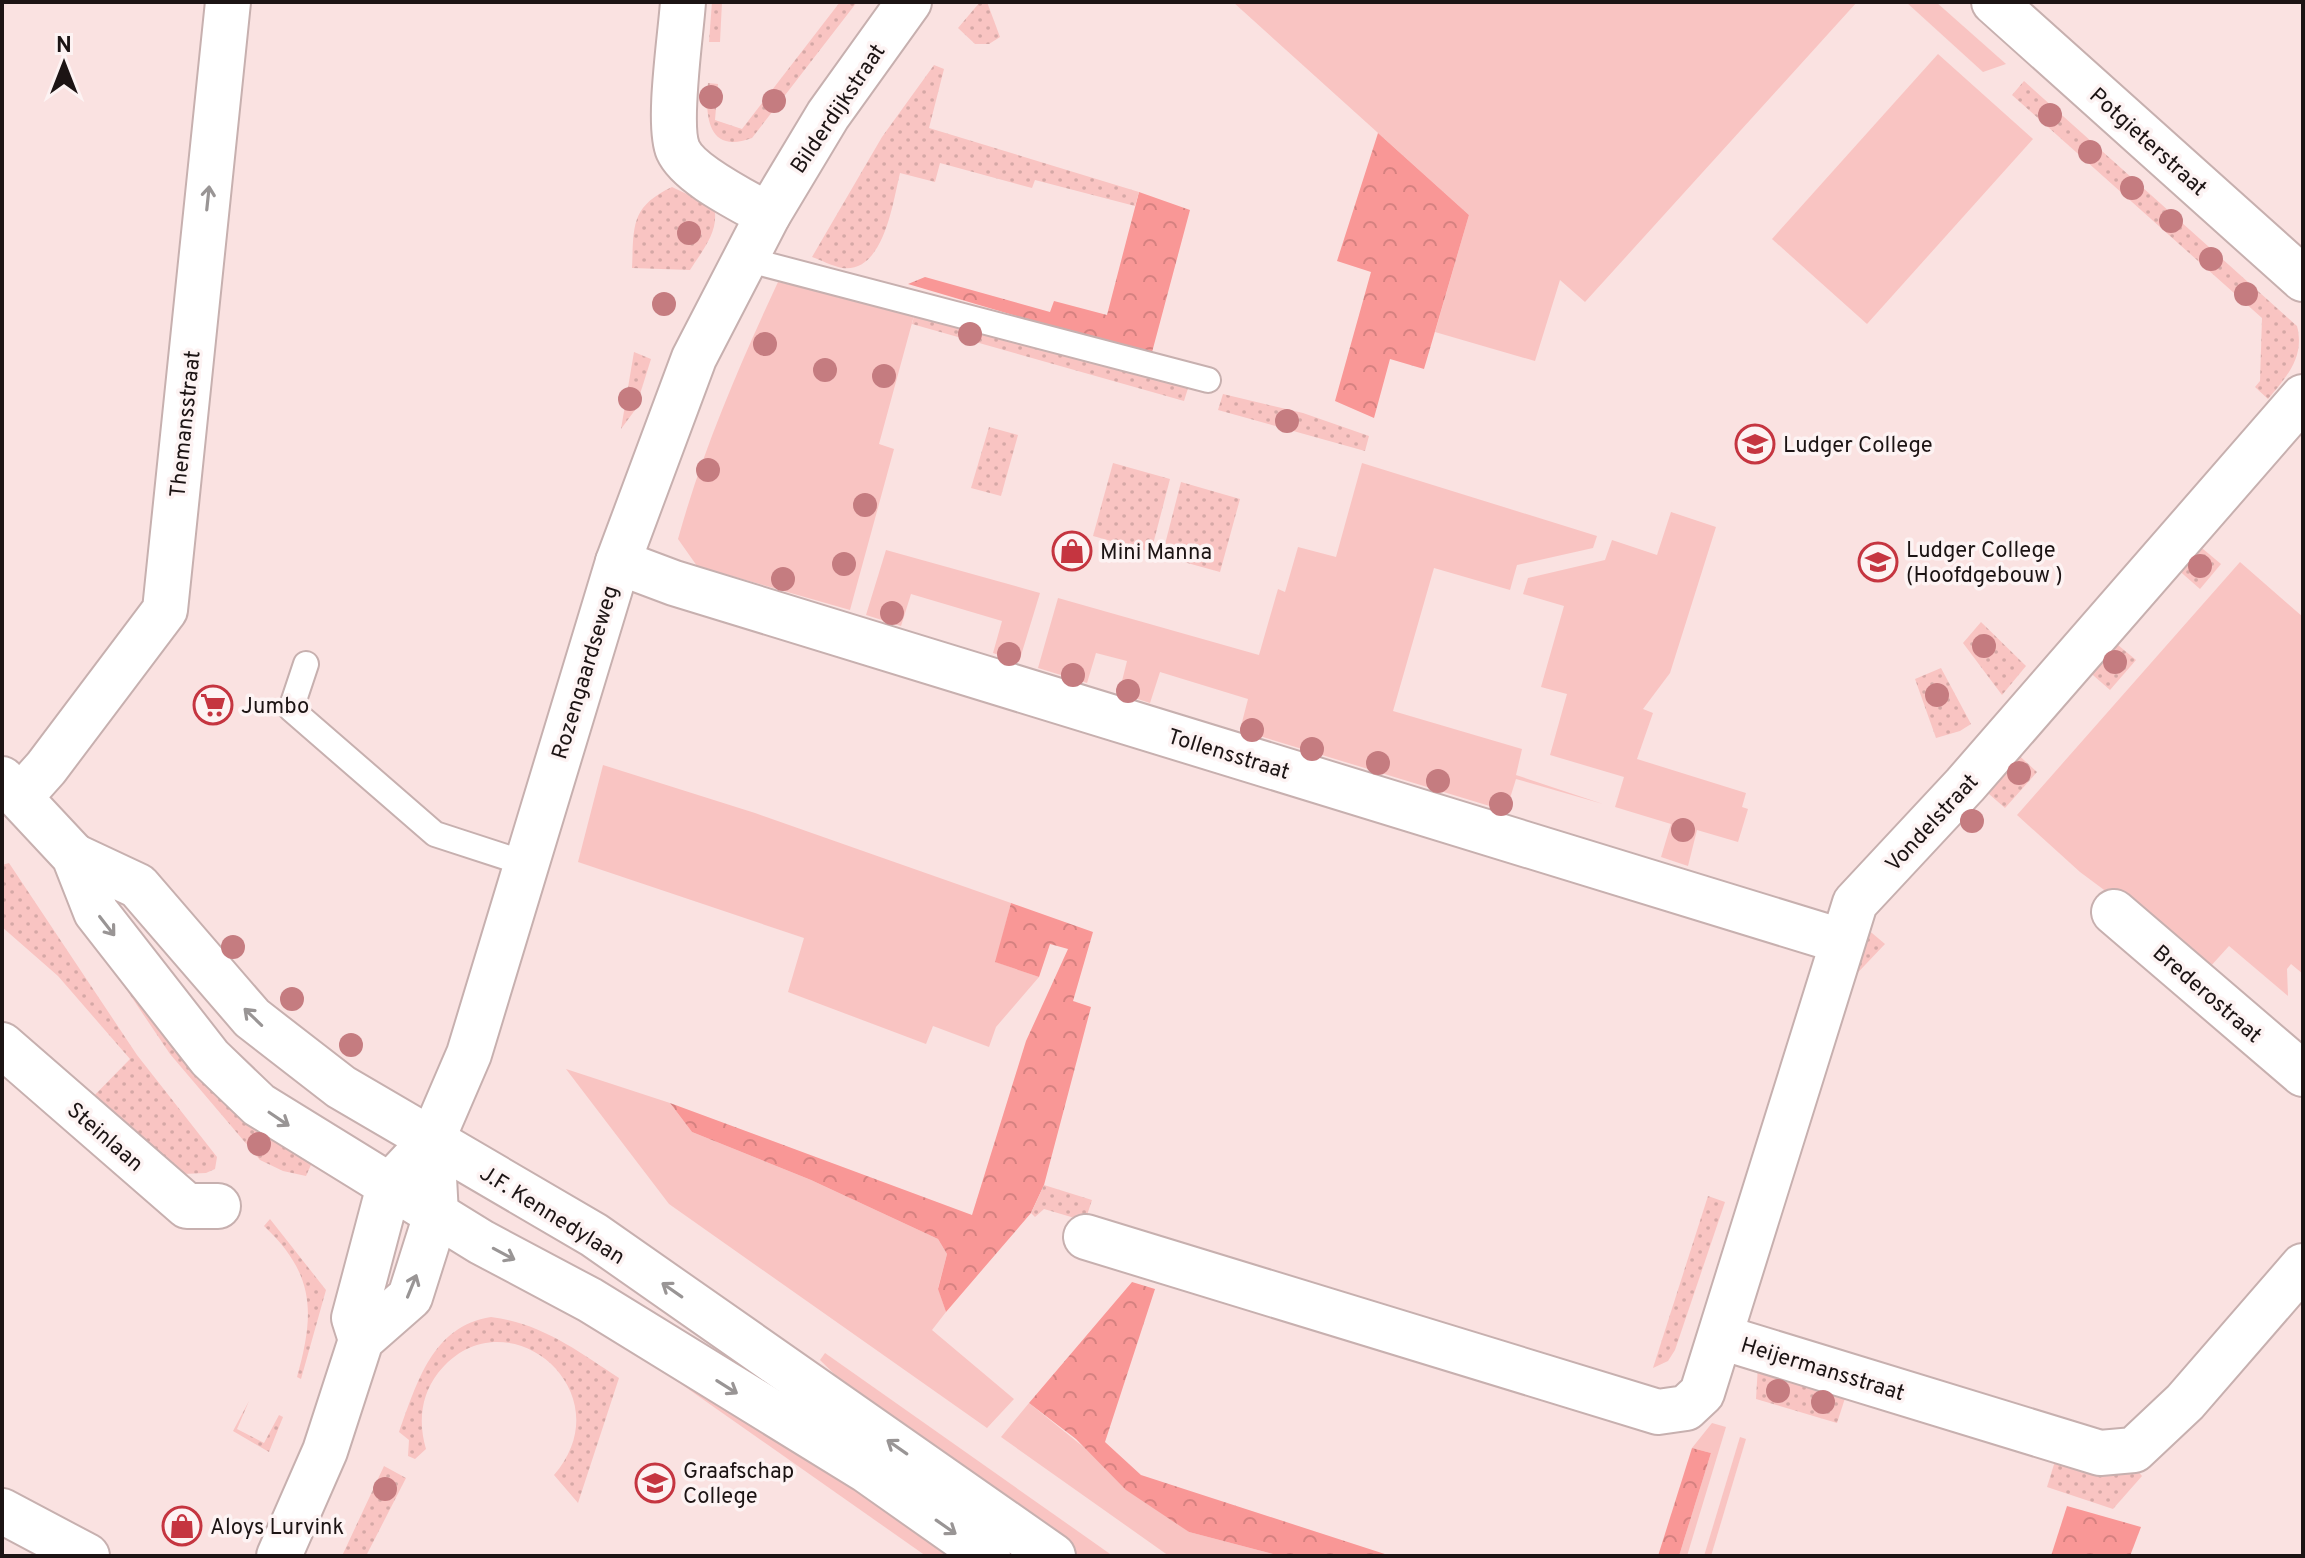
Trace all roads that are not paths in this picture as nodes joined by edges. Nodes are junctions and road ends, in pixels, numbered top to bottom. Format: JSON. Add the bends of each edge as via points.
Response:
{"nodes":[{"id":1,"x":228,"y":2,"type":"edge"},
{"id":2,"x":683,"y":2,"type":"edge"},
{"id":3,"x":909,"y":2,"type":"edge"},
{"id":4,"x":1994,"y":2,"type":"edge"},
{"id":5,"x":768,"y":215,"type":"junction"},
{"id":6,"x":745,"y":259,"type":"junction"},
{"id":7,"x":2303,"y":279,"type":"edge"},
{"id":8,"x":1208,"y":380,"type":"dead end"},
{"id":9,"x":2303,"y":397,"type":"edge"},
{"id":10,"x":618,"y":562,"type":"junction"},
{"id":11,"x":306,"y":664,"type":"dead end"},
{"id":12,"x":11,"y":788,"type":"edge"},
{"id":13,"x":74,"y":856,"type":"junction"},
{"id":14,"x":527,"y":864,"type":"junction"},
{"id":15,"x":2114,"y":912,"type":"dead end"},
{"id":16,"x":1841,"y":941,"type":"junction"},
{"id":17,"x":2,"y":1045,"type":"edge"},
{"id":18,"x":2303,"y":1074,"type":"edge"},
{"id":19,"x":432,"y":1140,"type":"junction"},
{"id":20,"x":389,"y":1186,"type":"junction"},
{"id":21,"x":218,"y":1206,"type":"dead end"},
{"id":22,"x":436,"y":1215,"type":"junction"},
{"id":23,"x":1086,"y":1237,"type":"dead end"},
{"id":24,"x":2303,"y":1266,"type":"edge"},
{"id":25,"x":1721,"y":1337,"type":"junction"},
{"id":26,"x":361,"y":1340,"type":"junction"},
{"id":27,"x":2,"y":1511,"type":"edge"},
{"id":28,"x":87,"y":1556,"type":"edge"},
{"id":29,"x":279,"y":1556,"type":"edge"},
{"id":30,"x":988,"y":1556,"type":"edge"},
{"id":31,"x":1053,"y":1556,"type":"edge"}],
"edges":[{"from":12,"to":1,"type":"street","name":"Themansstraat","one_way":true,"via":[[165,610]]},
{"from":2,"to":5,"type":"street","via":[[675,120],[678,150],[695,170]]},
{"from":3,"to":5,"type":"street","name":"Bilderdijkstraat","via":[[828,115]]},
{"from":4,"to":7,"type":"street","name":"Potgieterstraat"},
{"from":5,"to":6,"type":"street","name":"Rozengaardseweg"},
{"from":6,"to":8,"type":"lane"},
{"from":6,"to":10,"type":"street","name":"Rozengaardseweg","via":[[694,358]]},
{"from":9,"to":16,"type":"street","name":"Vondelstraat","via":[[1965,785],[1855,903]]},
{"from":10,"to":14,"type":"street","name":"Rozengaardseweg"},
{"from":10,"to":16,"type":"street","name":"Tollensstraat"},
{"from":11,"to":14,"type":"lane","via":[[291,709],[435,834]]},
{"from":12,"to":13,"type":"street","name":"J.F. Kennedylaan"},
{"from":19,"to":13,"type":"street","name":"J.F. Kennedylaan","one_way":true,"via":[[341,1087],[289,1049],[226,989],[138,886]]},
{"from":13,"to":20,"type":"street","name":"J.F. Kennedylaan","one_way":true,"via":[[96,912],[210,1058],[259,1105]]},
{"from":14,"to":19,"type":"street","name":"Rozengaardseweg","via":[[469,1054]]},
{"from":15,"to":18,"type":"street","name":"Brederostraat"},
{"from":16,"to":25,"type":"street","name":"Vondelstraat"},
{"from":17,"to":21,"type":"street","name":"Steinlaan","via":[[187,1206]]},
{"from":19,"to":20,"type":"street","name":"Rozengaardseweg"},
{"from":19,"to":22,"type":"street","name":"Rozengaardseweg"},
{"from":31,"to":19,"type":"street","name":"J.F. Kennedylaan","one_way":true,"via":[[594,1235]]},
{"from":20,"to":22,"type":"street","name":"J.F. Kennedylaan"},
{"from":20,"to":26,"type":"street","name":"Rozengaardseweg","via":[[354,1318]]},
{"from":26,"to":22,"type":"street","name":"Rozengaardseweg","one_way":true,"via":[[410,1297]]},
{"from":22,"to":30,"type":"street","name":"J.F. Kennedylaan","one_way":true,"via":[[590,1300],[866,1470]]},
{"from":23,"to":25,"type":"street","name":"Heijermansstraat","via":[[1658,1412],[1686,1408],[1702,1393]]},
{"from":24,"to":25,"type":"street","name":"Heijermansstraat","via":[[2185,1402],[2134,1450],[2100,1453]]},
{"from":26,"to":29,"type":"street","name":"Rozengaardseweg","via":[[325,1451]]},
{"from":27,"to":28,"type":"street"}]}
